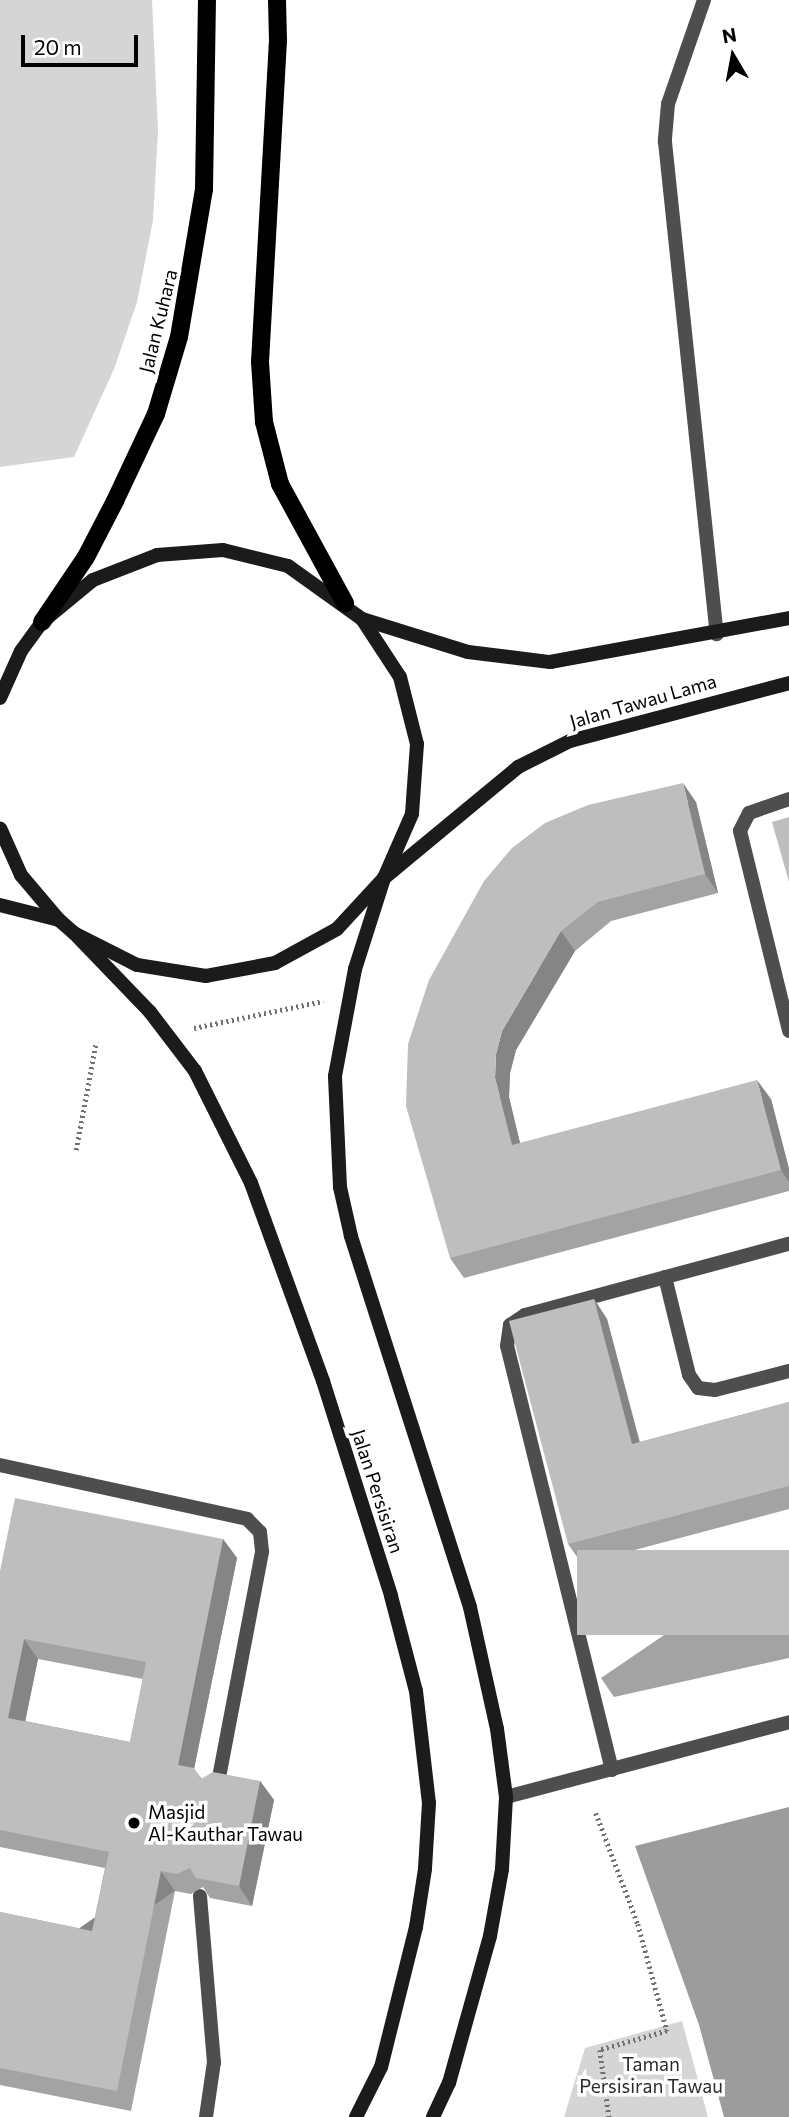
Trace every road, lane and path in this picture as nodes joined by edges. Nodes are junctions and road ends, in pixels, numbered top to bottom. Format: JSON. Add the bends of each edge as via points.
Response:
{"nodes":[{"id":1,"x":207,"y":0,"type":"edge"},
{"id":2,"x":277,"y":0,"type":"edge"},
{"id":3,"x":704,"y":0,"type":"edge"},
{"id":4,"x":345,"y":603,"type":"junction"},
{"id":5,"x":789,"y":618,"type":"edge"},
{"id":6,"x":362,"y":619,"type":"junction"},
{"id":7,"x":42,"y":622,"type":"junction"},
{"id":8,"x":717,"y":634,"type":"junction"},
{"id":9,"x":21,"y":651,"type":"junction"},
{"id":10,"x":0,"y":667,"type":"edge"},
{"id":11,"x":789,"y":683,"type":"edge"},
{"id":12,"x":0,"y":698,"type":"edge"},
{"id":13,"x":789,"y":799,"type":"edge"},
{"id":14,"x":0,"y":828,"type":"edge"},
{"id":15,"x":384,"y":878,"type":"junction"},
{"id":16,"x":0,"y":905,"type":"edge"},
{"id":17,"x":59,"y":920,"type":"junction"},
{"id":18,"x":74,"y":933,"type":"junction"},
{"id":19,"x":327,"y":1000,"type":"dead end"},
{"id":20,"x":190,"y":1029,"type":"dead end"},
{"id":21,"x":789,"y":1031,"type":"edge"},
{"id":22,"x":96,"y":1042,"type":"dead end"},
{"id":23,"x":76,"y":1150,"type":"dead end"},
{"id":24,"x":789,"y":1244,"type":"edge"},
{"id":25,"x":665,"y":1277,"type":"junction"},
{"id":26,"x":789,"y":1371,"type":"edge"},
{"id":27,"x":0,"y":1465,"type":"edge"},
{"id":28,"x":789,"y":1722,"type":"edge"},
{"id":29,"x":612,"y":1770,"type":"junction"},
{"id":30,"x":217,"y":1789,"type":"edge"},
{"id":31,"x":506,"y":1797,"type":"junction"},
{"id":32,"x":596,"y":1813,"type":"dead end"},
{"id":33,"x":200,"y":1896,"type":"edge"},
{"id":34,"x":206,"y":2117,"type":"edge"},
{"id":35,"x":356,"y":2117,"type":"edge"},
{"id":36,"x":433,"y":2117,"type":"edge"},
{"id":37,"x":608,"y":2117,"type":"edge"}],
"edges":[{"from":1,"to":7,"type":"main road","name":"Jalan Kuhara","via":[[204,189],[178,337],[156,414],[115,501],[86,557]]},
{"from":2,"to":4,"type":"main road","via":[[260,362],[264,422],[280,484]]},
{"from":3,"to":8,"type":"street","via":[[668,104],[665,142]]},
{"from":4,"to":6,"type":"street"},
{"from":4,"to":7,"type":"street","via":[[289,566],[223,550],[157,555],[106,575]]},
{"from":5,"to":8,"type":"street"},
{"from":6,"to":8,"type":"street","via":[[468,652],[550,662]]},
{"from":6,"to":15,"type":"street","via":[[400,677],[417,744],[412,814]]},
{"from":7,"to":9,"type":"street"},
{"from":9,"to":10,"type":"street"},
{"from":9,"to":12,"type":"street"},
{"from":11,"to":15,"type":"street","name":"Jalan Tawau Lama","via":[[570,741],[518,768]]},
{"from":13,"to":21,"type":"street","via":[[748,813],[740,831]]},
{"from":14,"to":17,"type":"street","via":[[21,875]]},
{"from":15,"to":18,"type":"street","via":[[337,929],[264,965],[206,976],[137,965]]},
{"from":15,"to":31,"type":"street","via":[[342,1027],[334,1128],[340,1187],[351,1236],[470,1607],[497,1728]]},
{"from":16,"to":17,"type":"street"},
{"from":17,"to":18,"type":"street"},
{"from":18,"to":35,"type":"street","name":"Jalan Persisiran","via":[[150,1012],[195,1071],[251,1183],[323,1381],[416,1691],[429,1803],[420,1904],[381,2067]]},
{"from":19,"to":20,"type":"path"},
{"from":22,"to":23,"type":"path"},
{"from":24,"to":25,"type":"street"},
{"from":25,"to":26,"type":"street","via":[[689,1375],[698,1388],[715,1390]]},
{"from":25,"to":29,"type":"street","via":[[525,1315],[510,1325],[508,1335]]},
{"from":27,"to":30,"type":"street","via":[[247,1519],[260,1532],[261,1552]]},
{"from":28,"to":29,"type":"street"},
{"from":29,"to":31,"type":"street"},
{"from":31,"to":36,"type":"street","via":[[502,1869],[490,1936],[449,2083]]},
{"from":32,"to":37,"type":"path","via":[[639,1924],[667,2031],[600,2050]]},
{"from":33,"to":34,"type":"street","via":[[214,2062]]}]}
